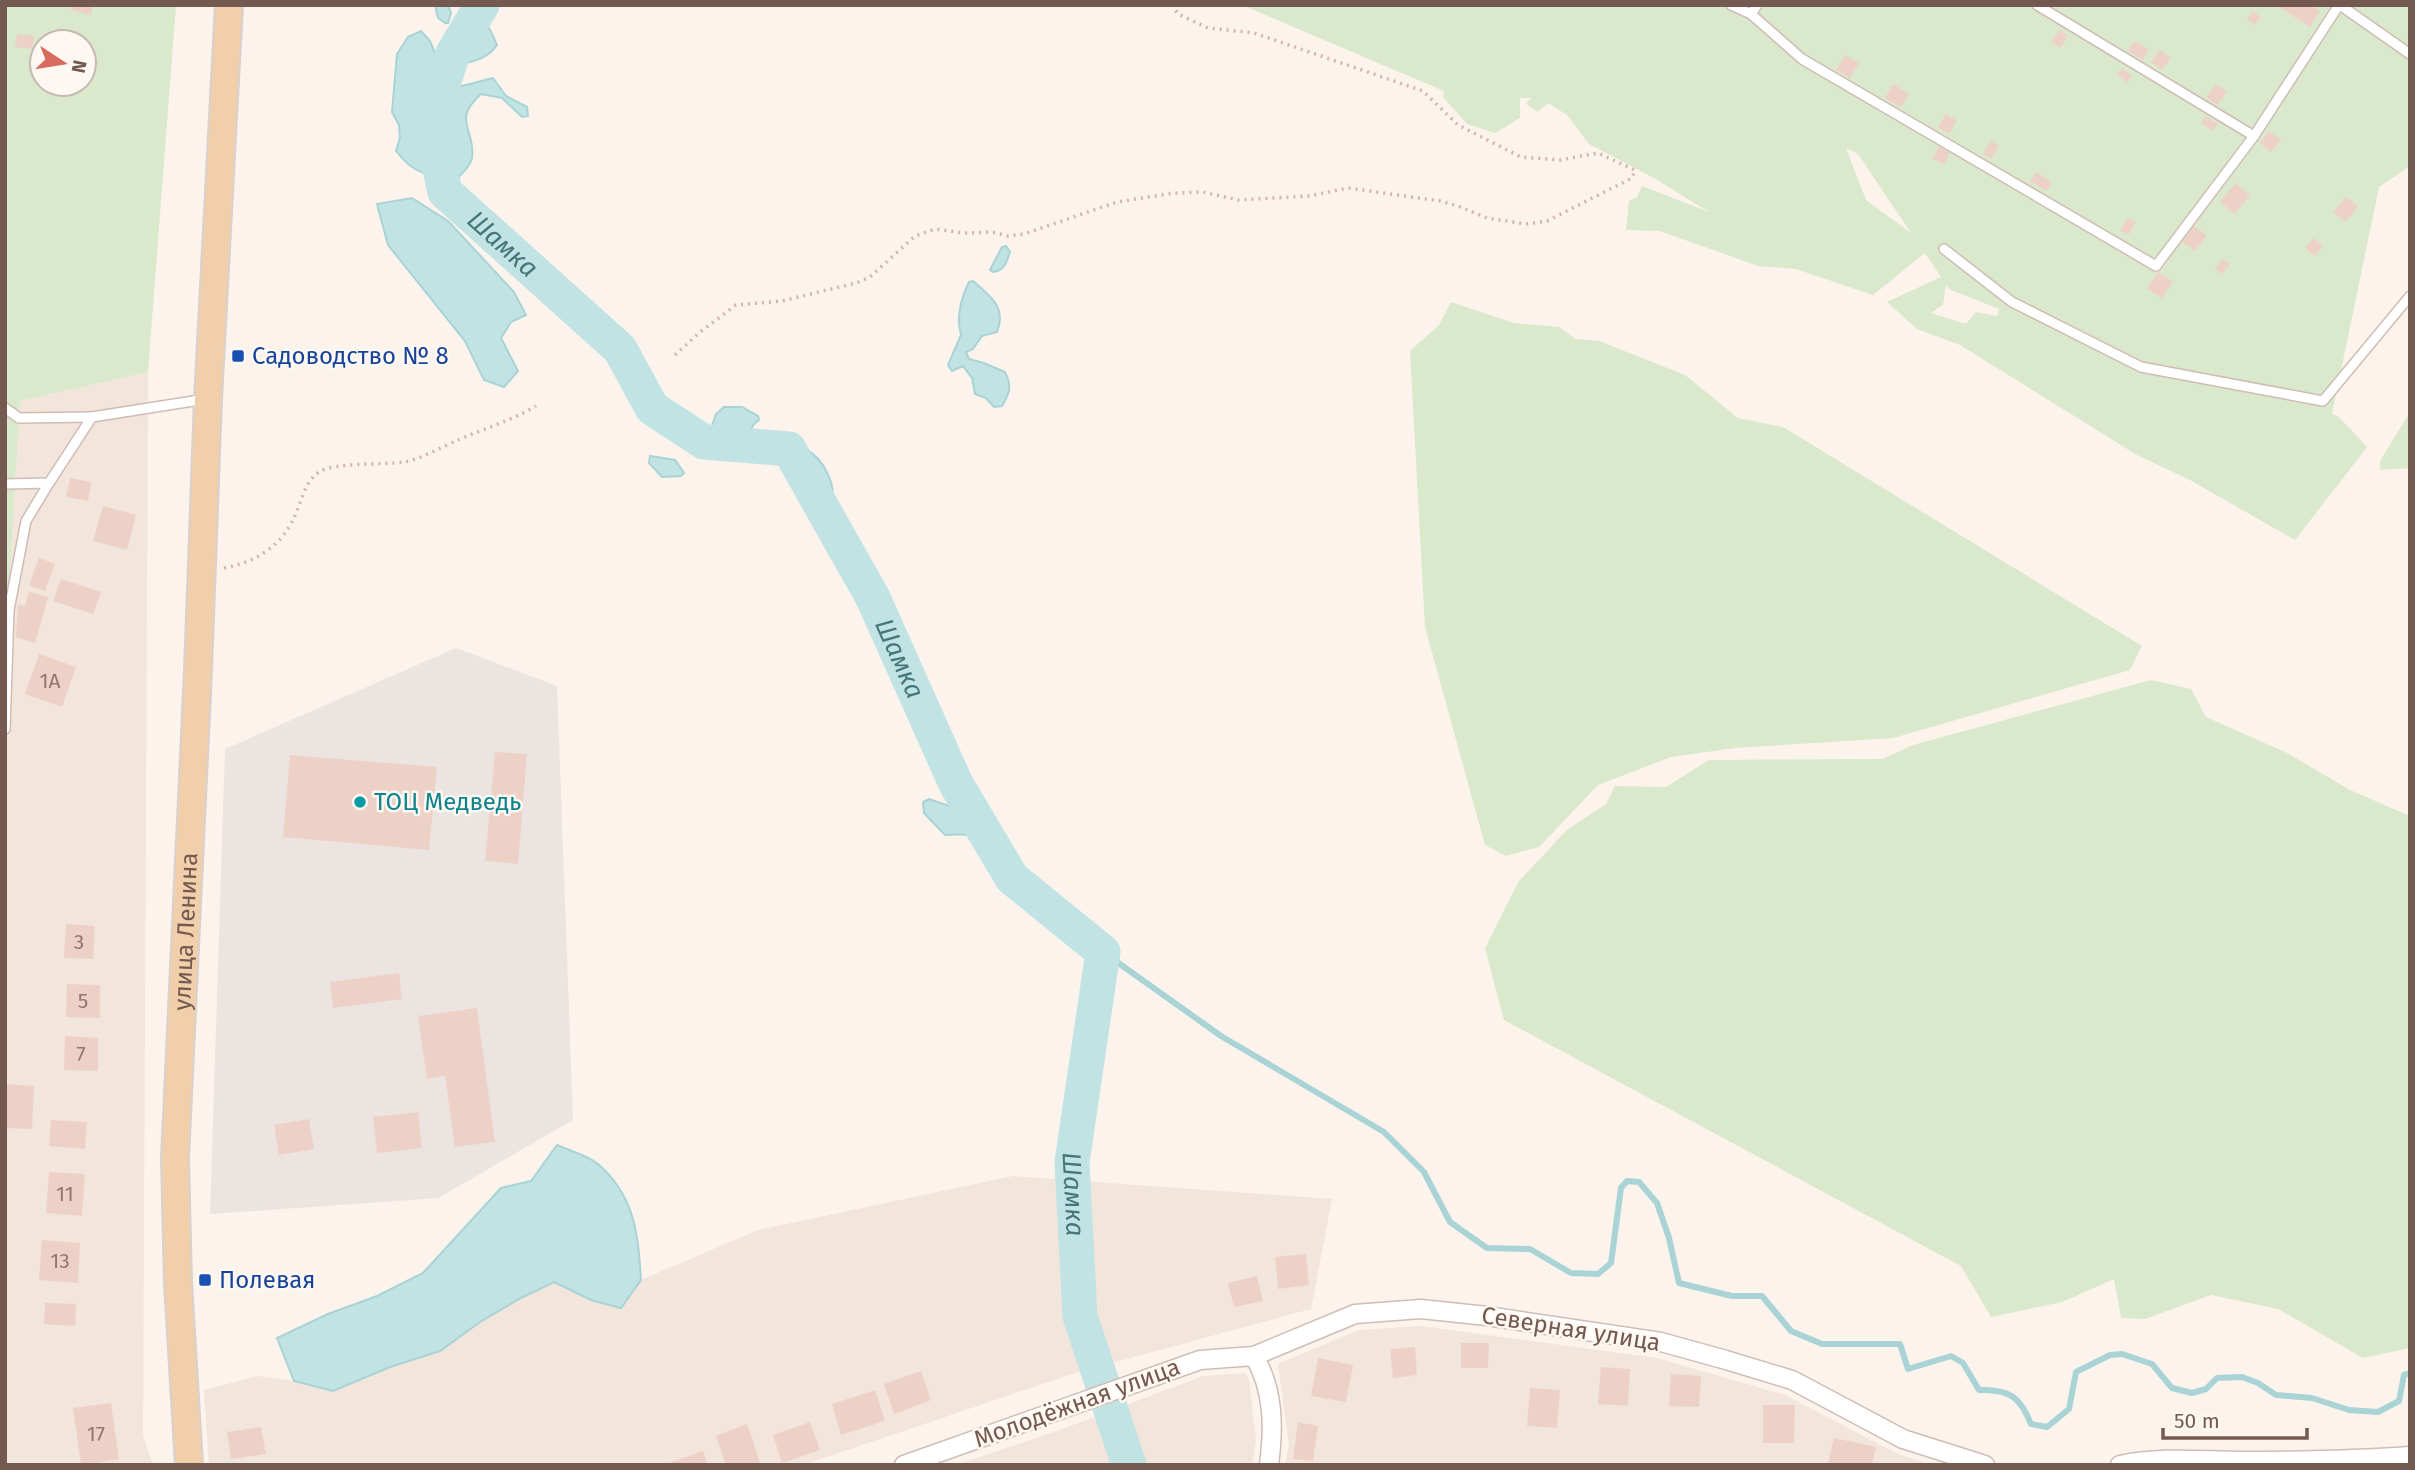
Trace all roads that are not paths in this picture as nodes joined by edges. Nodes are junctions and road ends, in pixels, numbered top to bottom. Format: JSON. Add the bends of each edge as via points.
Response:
{"nodes":[{"id":1,"x":229,"y":5,"type":"edge"},
{"id":2,"x":1731,"y":5,"type":"edge"},
{"id":3,"x":2037,"y":5,"type":"edge"},
{"id":4,"x":2339,"y":5,"type":"edge"},
{"id":5,"x":1754,"y":9,"type":"edge"},
{"id":6,"x":2410,"y":54,"type":"edge"},
{"id":7,"x":2254,"y":136,"type":"junction"},
{"id":8,"x":1944,"y":249,"type":"dead end"},
{"id":9,"x":2410,"y":296,"type":"edge"},
{"id":10,"x":208,"y":398,"type":"junction"},
{"id":11,"x":5,"y":408,"type":"edge"},
{"id":12,"x":92,"y":417,"type":"junction"},
{"id":13,"x":49,"y":483,"type":"junction"},
{"id":14,"x":5,"y":484,"type":"edge"},
{"id":15,"x":7,"y":610,"type":"edge"},
{"id":16,"x":5,"y":729,"type":"edge"},
{"id":17,"x":1254,"y":1356,"type":"junction"},
{"id":18,"x":2410,"y":1455,"type":"edge"},
{"id":19,"x":189,"y":1465,"type":"edge"},
{"id":20,"x":904,"y":1465,"type":"edge"},
{"id":21,"x":1269,"y":1465,"type":"edge"},
{"id":22,"x":1985,"y":1465,"type":"edge"},
{"id":23,"x":2120,"y":1465,"type":"edge"}],
"edges":[{"from":1,"to":10,"type":"main road","name":"улица Ленина"},
{"from":2,"to":5,"type":"lane"},
{"from":3,"to":7,"type":"lane"},
{"from":4,"to":6,"type":"lane"},
{"from":4,"to":7,"type":"lane"},
{"from":5,"to":7,"type":"lane","via":[[1802,59],[2156,266]]},
{"from":8,"to":9,"type":"lane","via":[[2012,302],[2141,367],[2323,401]]},
{"from":10,"to":12,"type":"lane"},
{"from":10,"to":19,"type":"main road","name":"улица Ленина","via":[[175,1158]]},
{"from":11,"to":12,"type":"lane","via":[[19,418]]},
{"from":12,"to":13,"type":"lane"},
{"from":13,"to":14,"type":"lane"},
{"from":13,"to":15,"type":"lane","via":[[26,521]]},
{"from":15,"to":16,"type":"lane"},
{"from":17,"to":20,"type":"street","name":"Молодёжная улица","via":[[1200,1360]]},
{"from":17,"to":21,"type":"street","via":[[1271,1395]]},
{"from":17,"to":22,"type":"street","name":"Северная улица","via":[[1355,1314],[1422,1309],[1487,1316],[1661,1342],[1726,1360],[1792,1380],[1903,1439]]},
{"from":18,"to":23,"type":"street","via":[[2332,1462],[2174,1458]]}]}
